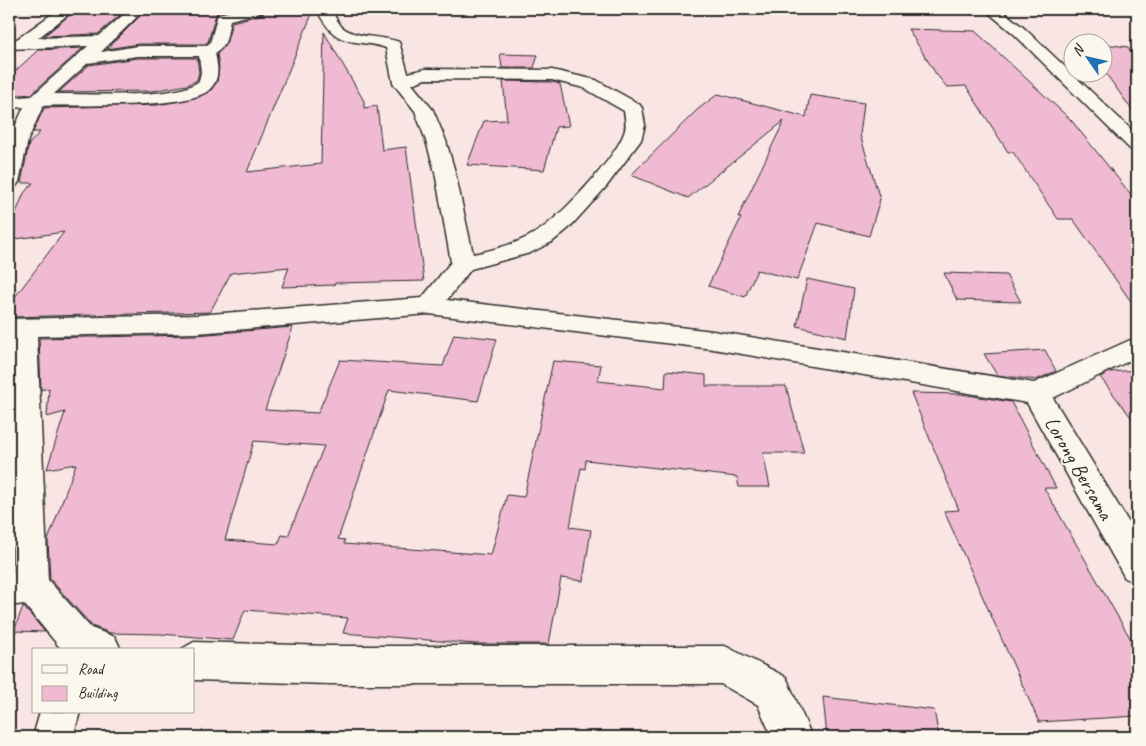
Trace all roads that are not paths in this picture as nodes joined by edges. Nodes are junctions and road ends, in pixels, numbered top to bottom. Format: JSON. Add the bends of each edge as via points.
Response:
{"nodes":[{"id":1,"x":68,"y":9,"type":"edge"},
{"id":2,"x":138,"y":9,"type":"edge"},
{"id":3,"x":258,"y":9,"type":"edge"},
{"id":4,"x":323,"y":9,"type":"edge"},
{"id":5,"x":991,"y":9,"type":"edge"},
{"id":6,"x":104,"y":41,"type":"junction"},
{"id":7,"x":15,"y":44,"type":"edge"},
{"id":8,"x":206,"y":52,"type":"junction"},
{"id":9,"x":84,"y":59,"type":"junction"},
{"id":10,"x":402,"y":83,"type":"junction"},
{"id":11,"x":38,"y":100,"type":"junction"},
{"id":12,"x":9,"y":102,"type":"edge"},
{"id":13,"x":1136,"y":144,"type":"edge"},
{"id":14,"x":9,"y":182,"type":"edge"},
{"id":15,"x":463,"y":262,"type":"junction"},
{"id":16,"x":429,"y":306,"type":"junction"},
{"id":17,"x":16,"y":328,"type":"edge"},
{"id":18,"x":1137,"y":346,"type":"edge"},
{"id":19,"x":1036,"y":394,"type":"junction"},
{"id":20,"x":1137,"y":567,"type":"edge"},
{"id":21,"x":20,"y":588,"type":"edge"},
{"id":22,"x":87,"y":648,"type":"edge"},
{"id":23,"x":195,"y":661,"type":"edge"},
{"id":24,"x":59,"y":714,"type":"edge"},
{"id":25,"x":53,"y":737,"type":"edge"},
{"id":26,"x":792,"y":737,"type":"edge"}],
"edges":[{"from":1,"to":7,"type":"street"},
{"from":2,"to":6,"type":"street"},
{"from":3,"to":8,"type":"street","via":[[223,17],[218,44]]},
{"from":4,"to":10,"type":"street","via":[[338,32],[393,45]]},
{"from":5,"to":13,"type":"street","via":[[1019,31]]},
{"from":6,"to":7,"type":"street"},
{"from":6,"to":9,"type":"street"},
{"from":8,"to":9,"type":"street","via":[[138,51]]},
{"from":8,"to":11,"type":"street","via":[[211,71],[208,80],[201,89],[188,94]]},
{"from":9,"to":11,"type":"street"},
{"from":10,"to":15,"type":"street","via":[[424,110],[436,141],[446,172]]},
{"from":10,"to":15,"type":"street","via":[[425,74],[552,75],[590,84],[633,108],[635,132],[611,170],[552,232],[486,260]]},
{"from":11,"to":12,"type":"street"},
{"from":11,"to":14,"type":"street","via":[[17,141]]},
{"from":15,"to":16,"type":"street"},
{"from":16,"to":17,"type":"street","via":[[197,324]]},
{"from":16,"to":19,"type":"street","via":[[713,340]]},
{"from":17,"to":21,"type":"street"},
{"from":18,"to":19,"type":"street"},
{"from":19,"to":20,"type":"street","name":"Lorong Bersama"},
{"from":21,"to":22,"type":"street"},
{"from":23,"to":26,"type":"street","via":[[329,665],[725,665],[772,691]]},
{"from":24,"to":25,"type":"street"}]}
